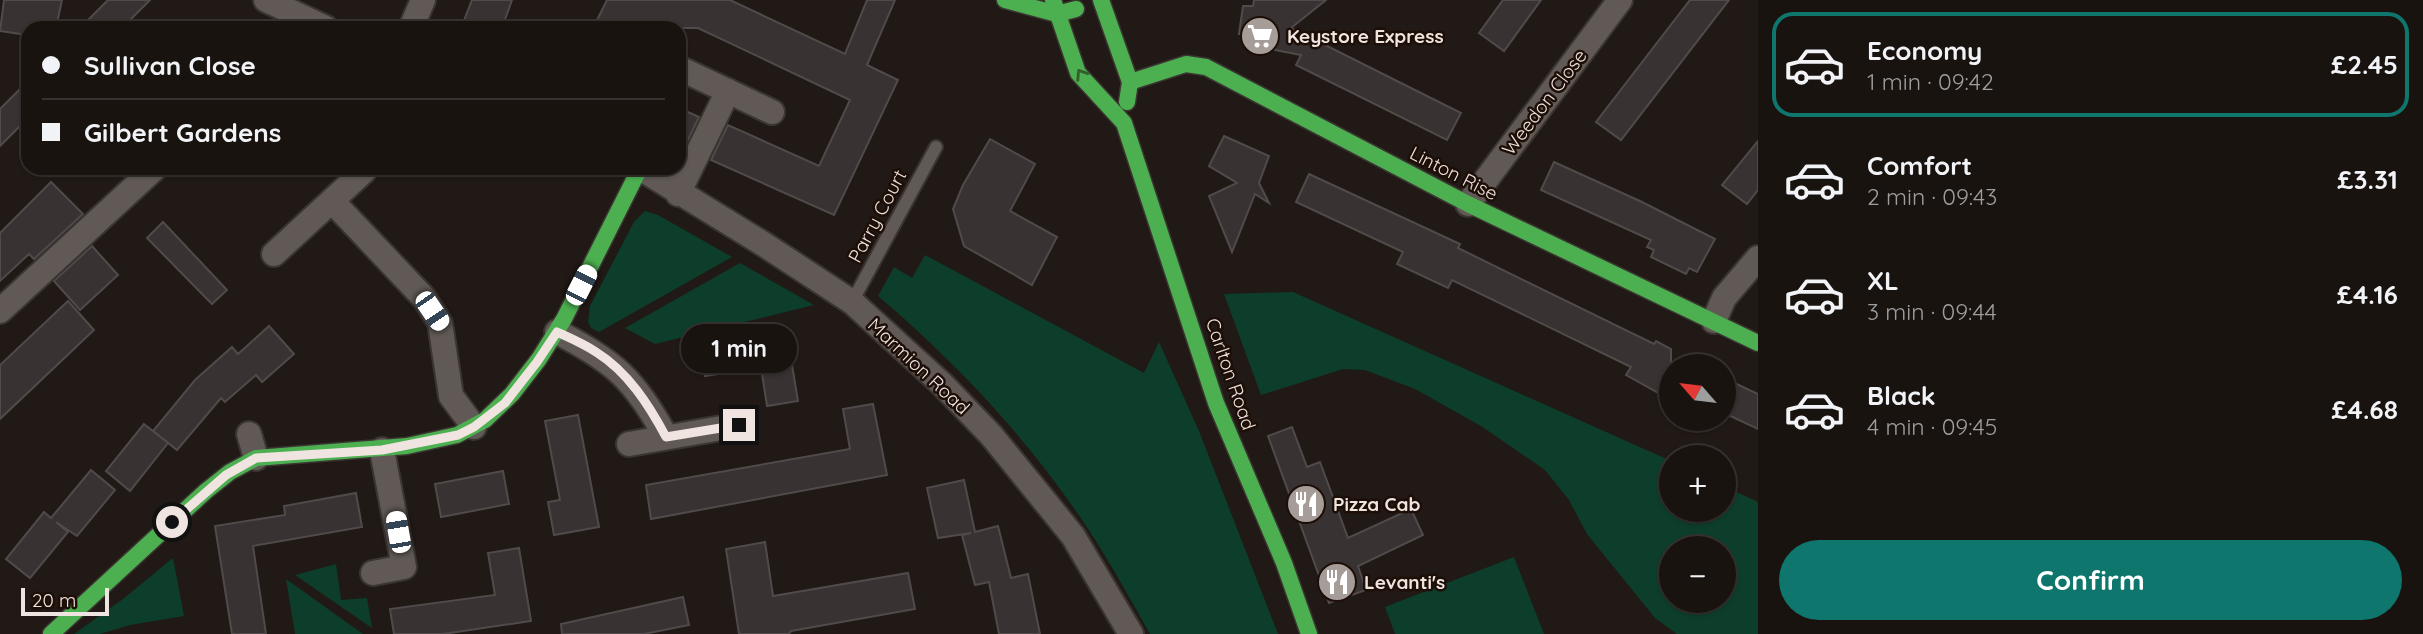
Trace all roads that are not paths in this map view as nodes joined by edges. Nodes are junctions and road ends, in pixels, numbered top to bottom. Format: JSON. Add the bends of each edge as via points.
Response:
{"nodes":[{"id":1,"x":266,"y":0,"type":"edge"},
{"id":2,"x":423,"y":0,"type":"edge"},
{"id":3,"x":1005,"y":0,"type":"edge"},
{"id":4,"x":1620,"y":0,"type":"edge"},
{"id":5,"x":1105,"y":1,"type":"edge"},
{"id":6,"x":1055,"y":7,"type":"edge"},
{"id":7,"x":306,"y":21,"type":"edge"},
{"id":8,"x":414,"y":21,"type":"edge"},
{"id":9,"x":686,"y":71,"type":"edge"},
{"id":10,"x":1130,"y":82,"type":"junction"},
{"id":11,"x":728,"y":91,"type":"junction"},
{"id":12,"x":772,"y":112,"type":"dead end"},
{"id":13,"x":1124,"y":123,"type":"junction"},
{"id":14,"x":936,"y":147,"type":"dead end"},
{"id":15,"x":147,"y":175,"type":"edge"},
{"id":16,"x":360,"y":175,"type":"edge"},
{"id":17,"x":636,"y":175,"type":"edge"},
{"id":18,"x":650,"y":175,"type":"edge"},
{"id":19,"x":678,"y":194,"type":"junction"},
{"id":20,"x":332,"y":201,"type":"junction"},
{"id":21,"x":1468,"y":204,"type":"junction"},
{"id":22,"x":274,"y":254,"type":"dead end"},
{"id":23,"x":1758,"y":258,"type":"edge"},
{"id":24,"x":852,"y":302,"type":"junction"},
{"id":25,"x":0,"y":311,"type":"edge"},
{"id":26,"x":1714,"y":321,"type":"junction"},
{"id":27,"x":557,"y":332,"type":"junction"},
{"id":28,"x":1758,"y":342,"type":"edge"},
{"id":29,"x":739,"y":425,"type":"dead end"},
{"id":30,"x":474,"y":427,"type":"junction"},
{"id":31,"x":249,"y":434,"type":"dead end"},
{"id":32,"x":666,"y":437,"type":"junction"},
{"id":33,"x":629,"y":444,"type":"dead end"},
{"id":34,"x":382,"y":450,"type":"junction"},
{"id":35,"x":256,"y":458,"type":"junction"},
{"id":36,"x":373,"y":573,"type":"dead end"},
{"id":37,"x":1126,"y":632,"type":"edge"},
{"id":38,"x":51,"y":634,"type":"edge"},
{"id":39,"x":1309,"y":634,"type":"edge"}],
"edges":[{"from":1,"to":7,"type":"street"},
{"from":2,"to":8,"type":"street"},
{"from":3,"to":6,"type":"street"},
{"from":4,"to":21,"type":"street","name":"Weedon Close"},
{"from":5,"to":6,"type":"street"},
{"from":5,"to":10,"type":"street","name":"Carlton Road"},
{"from":13,"to":6,"type":"street","name":"Carlton Road","one_way":true,"via":[[1078,73]]},
{"from":9,"to":11,"type":"street"},
{"from":10,"to":13,"type":"street","name":"Carlton Road"},
{"from":10,"to":21,"type":"street","name":"Linton Rise","via":[[1186,64],[1206,67]]},
{"from":11,"to":12,"type":"street"},
{"from":11,"to":19,"type":"street"},
{"from":13,"to":39,"type":"street","name":"Carlton Road","via":[[1216,403]]},
{"from":14,"to":24,"type":"lane","name":"Parry Court"},
{"from":15,"to":25,"type":"street"},
{"from":16,"to":20,"type":"street"},
{"from":17,"to":27,"type":"street"},
{"from":18,"to":19,"type":"street","name":"Marmion Road"},
{"from":19,"to":24,"type":"street","name":"Marmion Road"},
{"from":20,"to":22,"type":"street"},
{"from":20,"to":30,"type":"street","via":[[424,298],[440,323],[451,396]]},
{"from":21,"to":26,"type":"street","name":"Linton Rise"},
{"from":23,"to":26,"type":"street","via":[[1724,298]]},
{"from":24,"to":37,"type":"street","name":"Marmion Road","via":[[943,384],[991,435],[1073,536]]},
{"from":26,"to":28,"type":"street","name":"Linton Rise"},
{"from":27,"to":30,"type":"street","via":[[505,403]]},
{"from":27,"to":32,"type":"street","via":[[597,352],[620,371]]},
{"from":29,"to":32,"type":"street"},
{"from":30,"to":34,"type":"street","via":[[458,435]]},
{"from":31,"to":35,"type":"street"},
{"from":32,"to":33,"type":"street"},
{"from":34,"to":35,"type":"street"},
{"from":34,"to":36,"type":"street","via":[[404,567]]},
{"from":35,"to":38,"type":"street","via":[[226,475]]}]}
